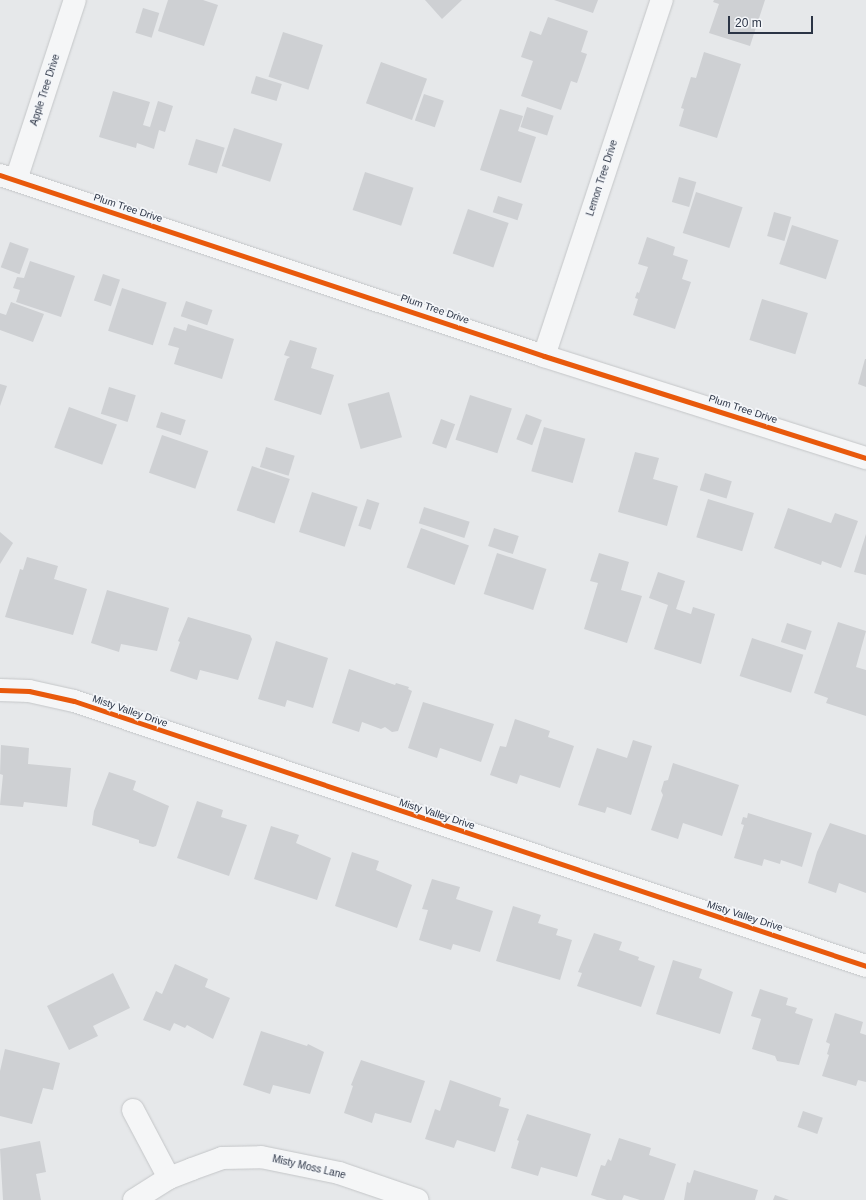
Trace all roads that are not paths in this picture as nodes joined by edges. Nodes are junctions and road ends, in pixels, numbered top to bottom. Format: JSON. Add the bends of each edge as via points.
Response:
{"nodes":[{"id":1,"x":76,"y":0,"type":"edge"},
{"id":2,"x":662,"y":0,"type":"edge"},
{"id":3,"x":8,"y":178,"type":"edge"},
{"id":4,"x":544,"y":356,"type":"junction"},
{"id":5,"x":866,"y":458,"type":"edge"},
{"id":6,"x":0,"y":690,"type":"edge"},
{"id":7,"x":866,"y":966,"type":"edge"},
{"id":8,"x":133,"y":1110,"type":"dead end"},
{"id":9,"x":169,"y":1178,"type":"junction"},
{"id":10,"x":134,"y":1200,"type":"edge"},
{"id":11,"x":418,"y":1200,"type":"edge"}],
"edges":[{"from":1,"to":3,"type":"street","name":"Apple Tree Drive"},
{"from":2,"to":4,"type":"street","name":"Lemon Tree Drive"},
{"from":3,"to":4,"type":"street","name":"Plum Tree Drive"},
{"from":4,"to":5,"type":"street","name":"Plum Tree Drive"},
{"from":6,"to":7,"type":"street","name":"Misty Valley Drive","via":[[29,691],[74,702]]},
{"from":8,"to":9,"type":"street"},
{"from":9,"to":10,"type":"street","name":"Misty Moss Lane"},
{"from":9,"to":11,"type":"street","name":"Misty Moss Lane","via":[[222,1158],[261,1157],[339,1174]]}]}
